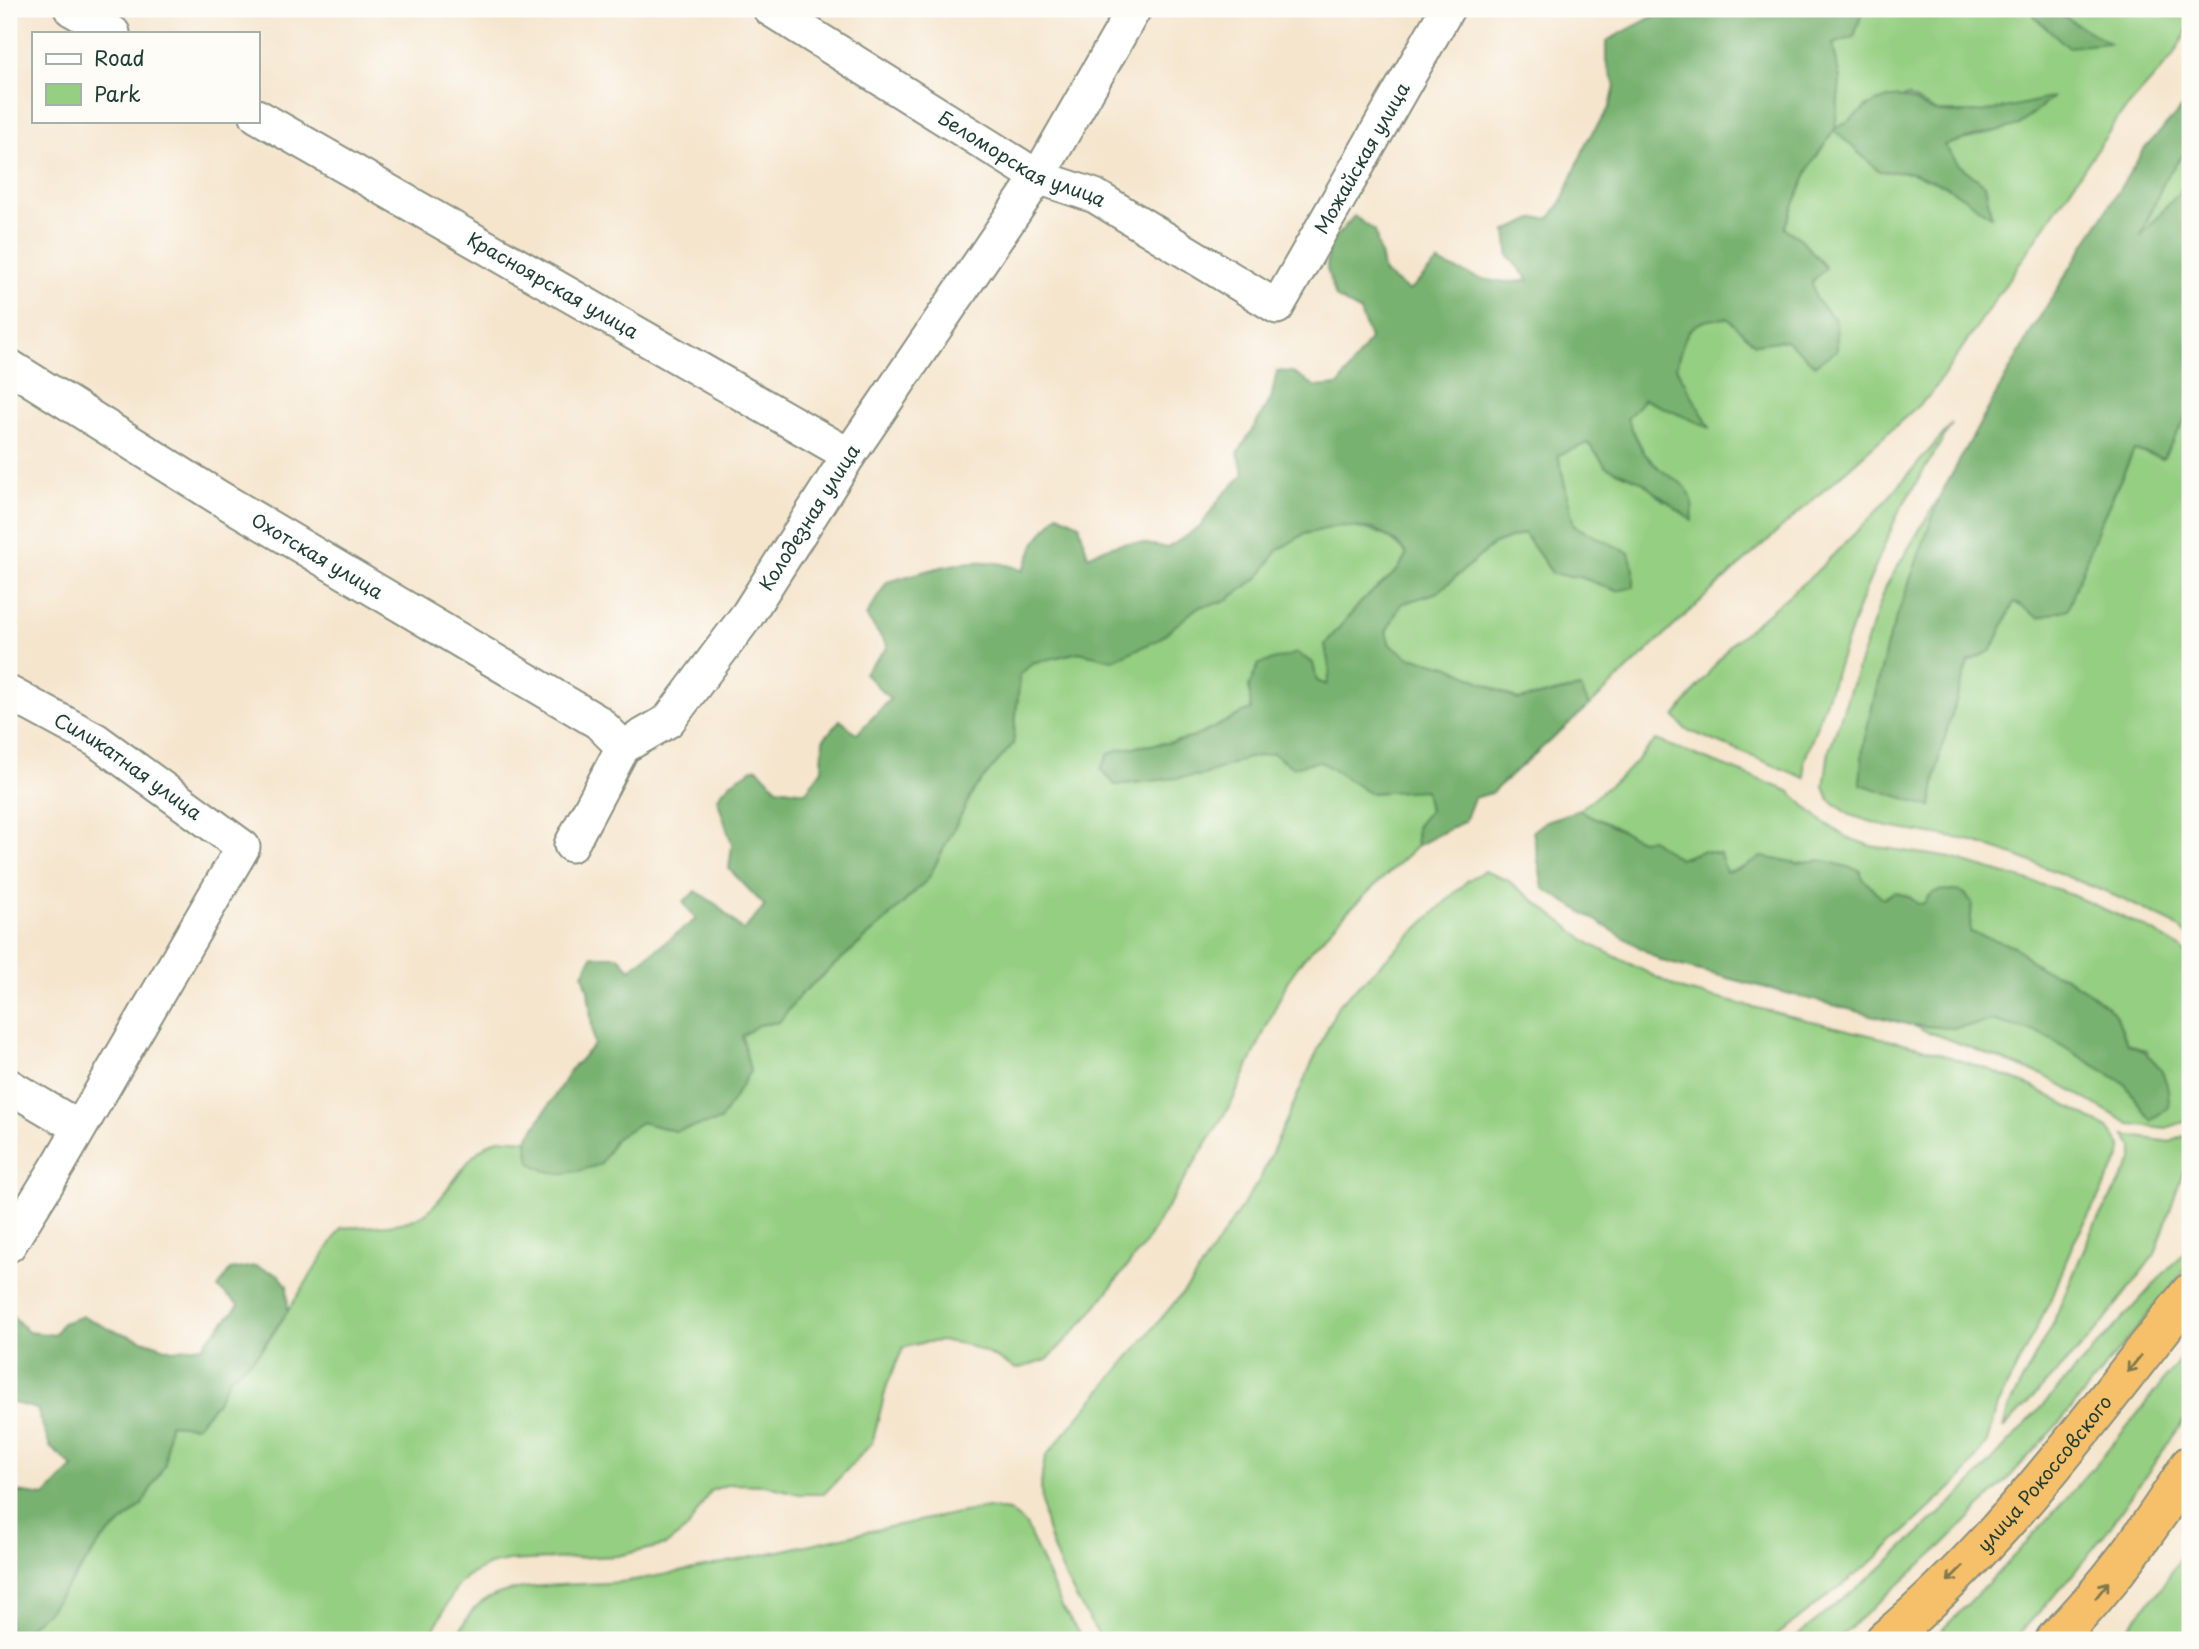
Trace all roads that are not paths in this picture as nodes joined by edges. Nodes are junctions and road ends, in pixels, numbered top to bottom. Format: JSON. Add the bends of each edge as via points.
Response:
{"nodes":[{"id":1,"x":71,"y":9,"type":"edge"},
{"id":2,"x":770,"y":9,"type":"edge"},
{"id":3,"x":1134,"y":9,"type":"edge"},
{"id":4,"x":1447,"y":9,"type":"edge"},
{"id":5,"x":111,"y":32,"type":"edge"},
{"id":6,"x":259,"y":117,"type":"edge"},
{"id":7,"x":1038,"y":177,"type":"junction"},
{"id":8,"x":1277,"y":307,"type":"joint"},
{"id":9,"x":9,"y":366,"type":"edge"},
{"id":10,"x":849,"y":454,"type":"junction"},
{"id":11,"x":9,"y":693,"type":"edge"},
{"id":12,"x":623,"y":747,"type":"junction"},
{"id":13,"x":571,"y":845,"type":"dead end"},
{"id":14,"x":9,"y":1086,"type":"edge"},
{"id":15,"x":78,"y":1127,"type":"junction"},
{"id":16,"x":9,"y":1245,"type":"edge"},
{"id":17,"x":2190,"y":1293,"type":"edge"},
{"id":18,"x":2190,"y":1465,"type":"edge"},
{"id":19,"x":1885,"y":1640,"type":"edge"},
{"id":20,"x":2055,"y":1640,"type":"edge"}],
"edges":[{"from":1,"to":5,"type":"street"},
{"from":2,"to":7,"type":"street","name":"Беломорская улица"},
{"from":3,"to":7,"type":"street","name":"Колодезная улица"},
{"from":4,"to":8,"type":"street","name":"Можайская улица"},
{"from":6,"to":10,"type":"street","name":"Красноярская улица"},
{"from":7,"to":8,"type":"street","name":"Беломорская улица","via":[[1095,196]]},
{"from":7,"to":10,"type":"street","name":"Колодезная улица"},
{"from":9,"to":12,"type":"street","name":"Охотская улица","via":[[218,497],[598,722]]},
{"from":10,"to":12,"type":"street","name":"Колодезная улица","via":[[748,614],[667,722]]},
{"from":11,"to":15,"type":"street","name":"Силикатная улица","via":[[96,740],[243,847]]},
{"from":12,"to":13,"type":"street"},
{"from":14,"to":15,"type":"street"},
{"from":15,"to":16,"type":"street"},
{"from":17,"to":19,"type":"highway","name":"улица Рокоссовского","one_way":true,"via":[[2028,1495],[1969,1560]]},
{"from":20,"to":18,"type":"highway","one_way":true,"via":[[2094,1601]]}]}
